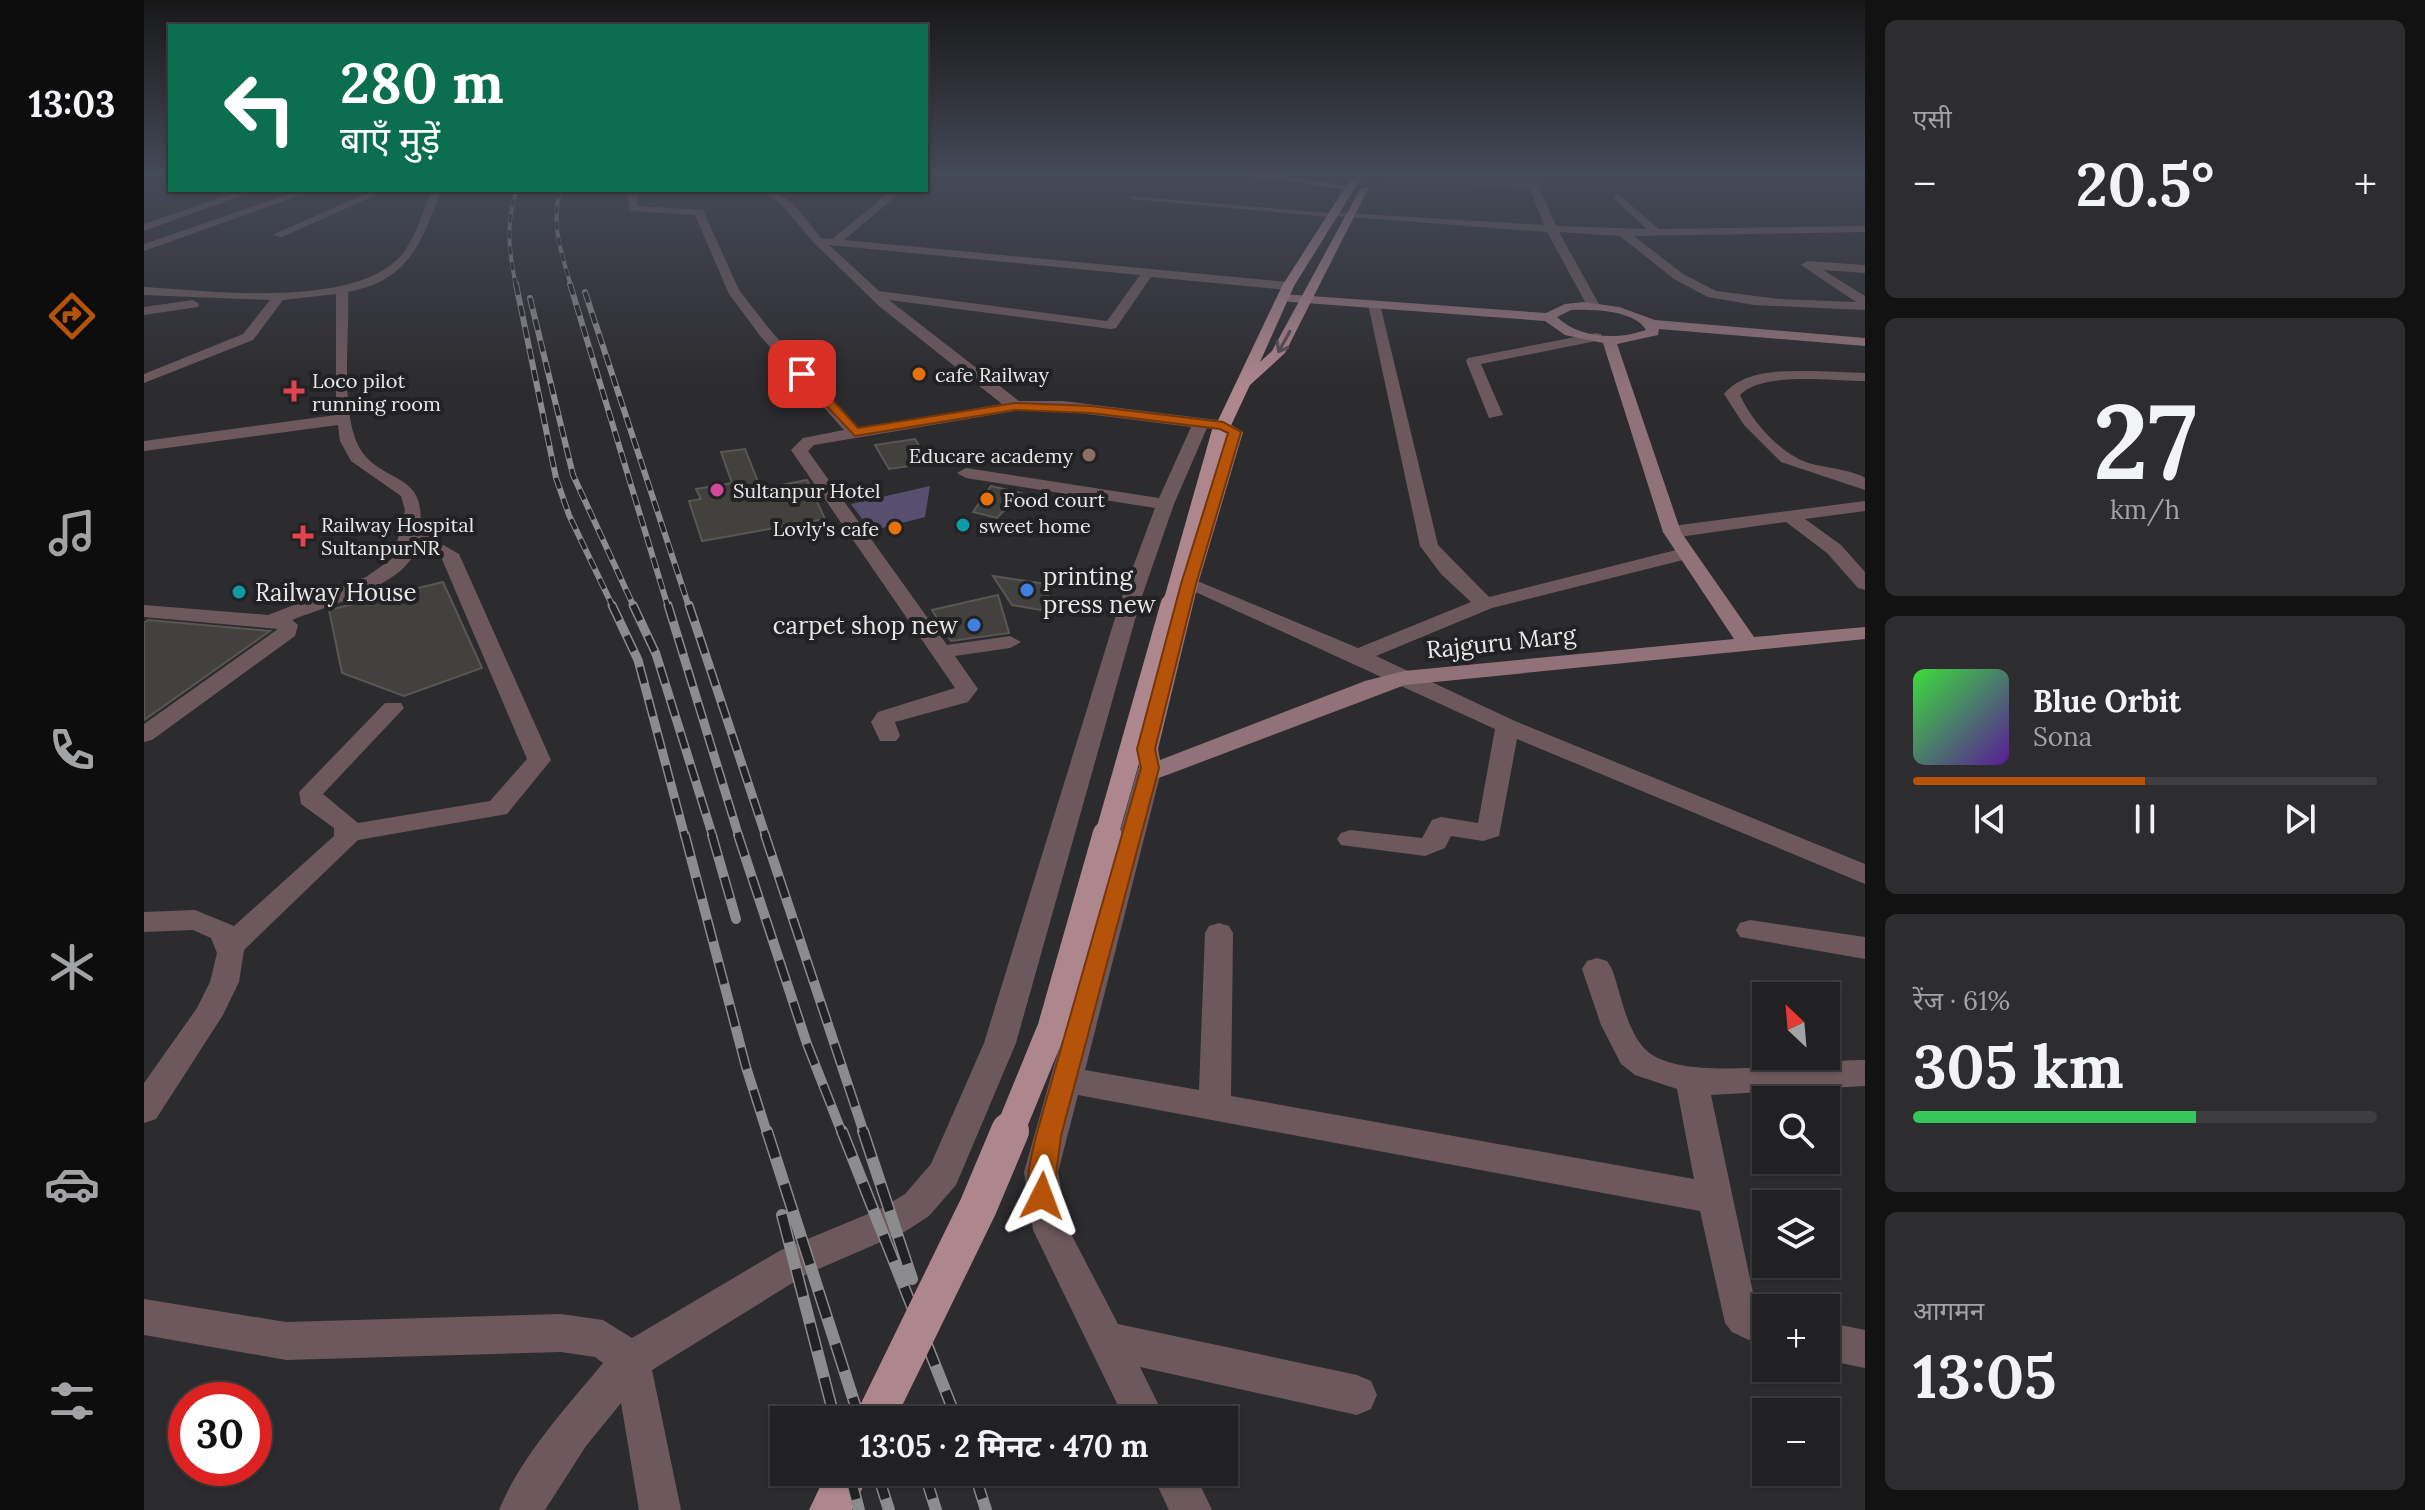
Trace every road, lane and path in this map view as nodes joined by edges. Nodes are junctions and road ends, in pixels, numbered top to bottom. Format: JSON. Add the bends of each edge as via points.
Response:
{"nodes":[{"id":1,"x":411,"y":245,"type":"edge"},
{"id":2,"x":713,"y":245,"type":"edge"},
{"id":3,"x":823,"y":245,"type":"edge"},
{"id":4,"x":871,"y":245,"type":"edge"},
{"id":5,"x":1312,"y":245,"type":"edge"},
{"id":6,"x":1334,"y":245,"type":"edge"},
{"id":7,"x":1561,"y":245,"type":"edge"},
{"id":8,"x":1640,"y":245,"type":"edge"},
{"id":9,"x":1865,"y":269,"type":"edge"},
{"id":10,"x":1148,"y":272,"type":"junction"},
{"id":11,"x":144,"y":291,"type":"edge"},
{"id":12,"x":342,"y":292,"type":"junction"},
{"id":13,"x":1286,"y":292,"type":"junction"},
{"id":14,"x":246,"y":294,"type":"junction"},
{"id":15,"x":281,"y":294,"type":"junction"},
{"id":16,"x":877,"y":295,"type":"junction"},
{"id":17,"x":1306,"y":300,"type":"junction"},
{"id":18,"x":1374,"y":304,"type":"junction"},
{"id":19,"x":1865,"y":304,"type":"edge"},
{"id":20,"x":1594,"y":306,"type":"junction"},
{"id":21,"x":144,"y":311,"type":"edge"},
{"id":22,"x":1549,"y":317,"type":"junction"},
{"id":23,"x":1652,"y":324,"type":"junction"},
{"id":24,"x":1602,"y":338,"type":"junction"},
{"id":25,"x":1865,"y":342,"type":"edge"},
{"id":26,"x":1865,"y":377,"type":"edge"},
{"id":27,"x":144,"y":379,"type":"edge"},
{"id":28,"x":1246,"y":383,"type":"junction"},
{"id":29,"x":1015,"y":406,"type":"junction"},
{"id":30,"x":1495,"y":415,"type":"dead end"},
{"id":31,"x":345,"y":419,"type":"junction"},
{"id":32,"x":1215,"y":427,"type":"junction"},
{"id":33,"x":855,"y":433,"type":"junction"},
{"id":34,"x":144,"y":446,"type":"edge"},
{"id":35,"x":966,"y":473,"type":"dead end"},
{"id":36,"x":1865,"y":485,"type":"edge"},
{"id":37,"x":1165,"y":504,"type":"junction"},
{"id":38,"x":1865,"y":506,"type":"edge"},
{"id":39,"x":1789,"y":516,"type":"junction"},
{"id":40,"x":1672,"y":532,"type":"junction"},
{"id":41,"x":410,"y":534,"type":"junction"},
{"id":42,"x":1684,"y":554,"type":"junction"},
{"id":43,"x":1188,"y":584,"type":"junction"},
{"id":44,"x":1865,"y":584,"type":"edge"},
{"id":45,"x":1485,"y":604,"type":"junction"},
{"id":46,"x":147,"y":614,"type":"edge"},
{"id":47,"x":270,"y":621,"type":"junction"},
{"id":48,"x":1865,"y":633,"type":"edge"},
{"id":49,"x":1010,"y":642,"type":"dead end"},
{"id":50,"x":1748,"y":644,"type":"junction"},
{"id":51,"x":941,"y":652,"type":"junction"},
{"id":52,"x":1358,"y":656,"type":"junction"},
{"id":53,"x":1404,"y":678,"type":"junction"},
{"id":54,"x":393,"y":708,"type":"dead end"},
{"id":55,"x":1507,"y":726,"type":"junction"},
{"id":56,"x":144,"y":735,"type":"edge"},
{"id":57,"x":888,"y":736,"type":"dead end"},
{"id":58,"x":1154,"y":769,"type":"junction"},
{"id":59,"x":348,"y":833,"type":"junction"},
{"id":60,"x":1350,"y":839,"type":"dead end"},
{"id":61,"x":1865,"y":875,"type":"edge"},
{"id":62,"x":144,"y":922,"type":"edge"},
{"id":63,"x":1750,"y":930,"type":"dead end"},
{"id":64,"x":1219,"y":933,"type":"dead end"},
{"id":65,"x":232,"y":944,"type":"junction"},
{"id":66,"x":1865,"y":948,"type":"edge"},
{"id":67,"x":1597,"y":969,"type":"dead end"},
{"id":68,"x":1865,"y":1073,"type":"edge"},
{"id":69,"x":1064,"y":1079,"type":"junction"},
{"id":70,"x":1692,"y":1082,"type":"junction"},
{"id":71,"x":1215,"y":1108,"type":"junction"},
{"id":72,"x":144,"y":1109,"type":"edge"},
{"id":73,"x":1715,"y":1198,"type":"junction"},
{"id":74,"x":144,"y":1317,"type":"edge"},
{"id":75,"x":1752,"y":1322,"type":"edge"},
{"id":76,"x":1106,"y":1340,"type":"junction"},
{"id":77,"x":1840,"y":1344,"type":"edge"},
{"id":78,"x":1865,"y":1349,"type":"edge"},
{"id":79,"x":630,"y":1361,"type":"junction"},
{"id":80,"x":1357,"y":1395,"type":"dead end"},
{"id":81,"x":881,"y":1406,"type":"edge"},
{"id":82,"x":1139,"y":1406,"type":"edge"},
{"id":83,"x":842,"y":1486,"type":"edge"},
{"id":84,"x":1179,"y":1486,"type":"edge"},
{"id":85,"x":520,"y":1510,"type":"edge"},
{"id":86,"x":660,"y":1510,"type":"edge"},
{"id":87,"x":830,"y":1510,"type":"edge"},
{"id":88,"x":1191,"y":1510,"type":"edge"}],
"edges":[{"from":1,"to":12,"type":"street","via":[[395,268]]},
{"from":2,"to":33,"type":"street","via":[[733,291]]},
{"from":3,"to":16,"type":"street"},
{"from":4,"to":10,"type":"street"},
{"from":5,"to":13,"type":"main road"},
{"from":6,"to":17,"type":"main road"},
{"from":7,"to":20,"type":"street"},
{"from":8,"to":19,"type":"street","via":[[1698,289],[1713,294]]},
{"from":9,"to":19,"type":"street","via":[[1807,265]]},
{"from":10,"to":13,"type":"street"},
{"from":10,"to":16,"type":"street","via":[[1111,325]]},
{"from":11,"to":14,"type":"street"},
{"from":12,"to":15,"type":"street"},
{"from":12,"to":31,"type":"street"},
{"from":13,"to":17,"type":"street"},
{"from":13,"to":28,"type":"main road"},
{"from":14,"to":15,"type":"street"},
{"from":14,"to":21,"type":"street"},
{"from":15,"to":27,"type":"street","via":[[248,337]]},
{"from":16,"to":29,"type":"street"},
{"from":17,"to":18,"type":"street"},
{"from":17,"to":28,"type":"main road","one_way":true,"via":[[1278,353]]},
{"from":18,"to":22,"type":"street"},
{"from":18,"to":45,"type":"street","via":[[1429,546]]},
{"from":20,"to":22,"type":"street","via":[[1555,310]]},
{"from":20,"to":23,"type":"street","via":[[1640,316]]},
{"from":22,"to":24,"type":"street","via":[[1564,329]]},
{"from":23,"to":24,"type":"street","via":[[1653,332],[1642,337]]},
{"from":23,"to":25,"type":"street"},
{"from":24,"to":30,"type":"street","via":[[1473,361]]},
{"from":24,"to":40,"type":"street"},
{"from":26,"to":36,"type":"street","via":[[1757,378],[1732,394],[1754,426],[1790,460],[1847,473]]},
{"from":28,"to":32,"type":"main road"},
{"from":29,"to":32,"type":"street","via":[[1063,406]]},
{"from":29,"to":33,"type":"street"},
{"from":31,"to":34,"type":"street"},
{"from":31,"to":41,"type":"street","via":[[357,457],[409,494],[414,510]]},
{"from":32,"to":37,"type":"street"},
{"from":32,"to":43,"type":"street","via":[[1235,432]]},
{"from":32,"to":81,"type":"main road","bridge":true,"via":[[1052,1028],[978,1207]]},
{"from":33,"to":51,"type":"street","via":[[809,441],[799,450]]},
{"from":35,"to":37,"type":"street"},
{"from":37,"to":79,"type":"street","via":[[1130,602],[1000,1043],[944,1174],[917,1205],[893,1220],[794,1262]]},
{"from":38,"to":39,"type":"street"},
{"from":39,"to":40,"type":"street"},
{"from":39,"to":44,"type":"street","via":[[1834,549]]},
{"from":40,"to":42,"type":"street"},
{"from":41,"to":47,"type":"street","via":[[401,562],[387,573]]},
{"from":41,"to":59,"type":"street","via":[[449,554],[539,760],[498,808]]},
{"from":42,"to":45,"type":"street"},
{"from":42,"to":50,"type":"street"},
{"from":43,"to":52,"type":"street"},
{"from":43,"to":58,"type":"street","via":[[1146,749]]},
{"from":45,"to":52,"type":"street"},
{"from":46,"to":47,"type":"street"},
{"from":47,"to":56,"type":"street","via":[[288,625],[288,632]]},
{"from":48,"to":50,"type":"street","name":"Rajguru Marg"},
{"from":49,"to":51,"type":"street"},
{"from":50,"to":53,"type":"street","name":"Rajguru Marg"},
{"from":51,"to":57,"type":"street","via":[[967,689],[965,695],[886,717]]},
{"from":52,"to":53,"type":"street"},
{"from":53,"to":55,"type":"street"},
{"from":53,"to":58,"type":"street","name":"Rajguru Marg"},
{"from":54,"to":59,"type":"street","via":[[311,792],[310,798],[346,824]]},
{"from":55,"to":60,"type":"street","via":[[1490,830],[1441,826],[1436,842],[1425,847]]},
{"from":55,"to":61,"type":"street"},
{"from":58,"to":69,"type":"street"},
{"from":59,"to":65,"type":"street","via":[[333,856]]},
{"from":62,"to":65,"type":"street","via":[[207,920],[225,929]]},
{"from":63,"to":66,"type":"street"},
{"from":64,"to":71,"type":"street"},
{"from":65,"to":72,"type":"street","via":[[226,984]]},
{"from":67,"to":70,"type":"street","via":[[1629,1052],[1648,1067]]},
{"from":68,"to":70,"type":"street","via":[[1824,1072],[1730,1085]]},
{"from":69,"to":71,"type":"street"},
{"from":69,"to":76,"type":"street","via":[[1041,1172],[1042,1196],[1051,1230]]},
{"from":70,"to":73,"type":"street"},
{"from":71,"to":73,"type":"street"},
{"from":73,"to":75,"type":"street","via":[[1738,1310]]},
{"from":74,"to":79,"type":"street","via":[[286,1341],[561,1333],[603,1339]]},
{"from":76,"to":80,"type":"street"},
{"from":76,"to":82,"type":"street"},
{"from":77,"to":78,"type":"street"},
{"from":79,"to":85,"type":"street","via":[[572,1432]]},
{"from":79,"to":86,"type":"street"},
{"from":83,"to":87,"type":"main road"},
{"from":84,"to":88,"type":"street"}]}
